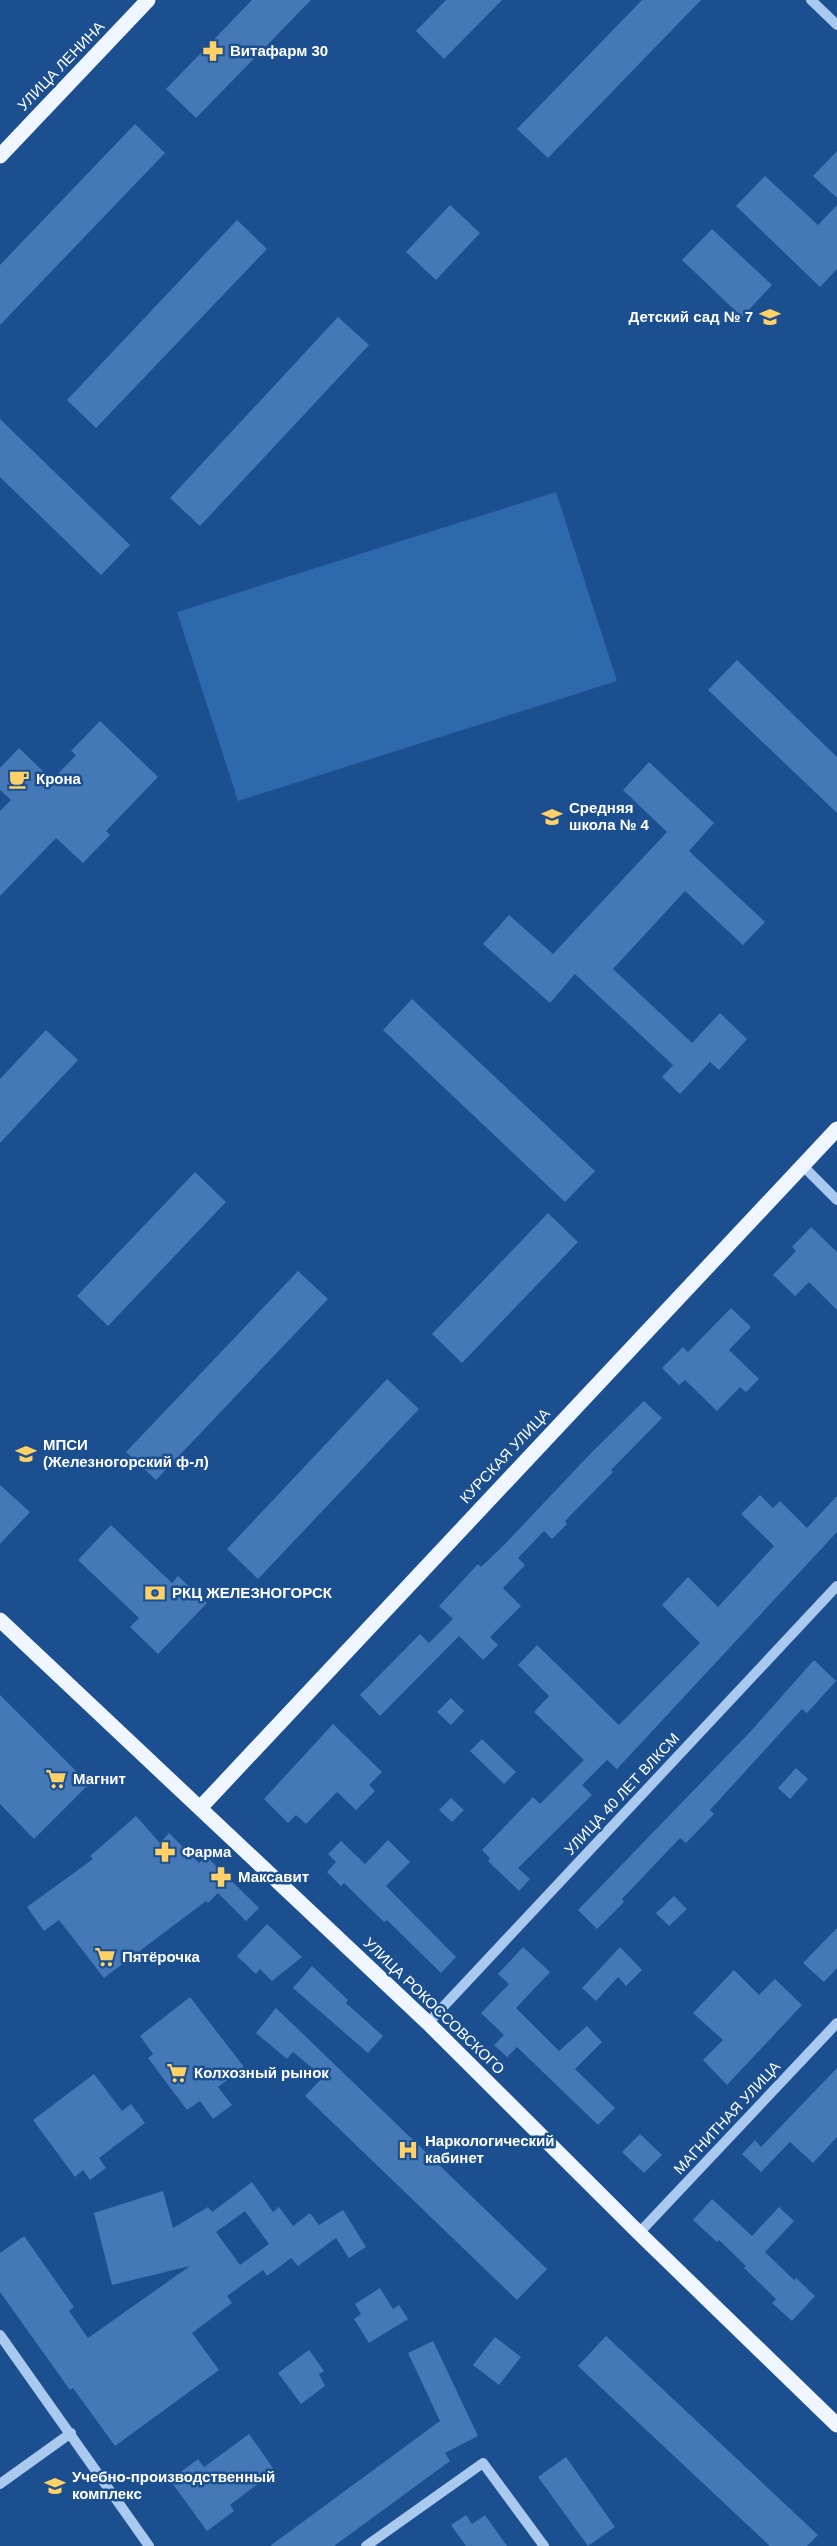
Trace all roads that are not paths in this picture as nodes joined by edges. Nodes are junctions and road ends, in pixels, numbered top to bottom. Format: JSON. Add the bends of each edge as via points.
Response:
{"nodes":[{"id":1,"x":148,"y":0,"type":"edge"},
{"id":2,"x":811,"y":0,"type":"edge"},
{"id":3,"x":837,"y":25,"type":"edge"},
{"id":4,"x":0,"y":156,"type":"edge"},
{"id":5,"x":837,"y":1129,"type":"edge"},
{"id":6,"x":802,"y":1165,"type":"junction"},
{"id":7,"x":837,"y":1200,"type":"edge"},
{"id":8,"x":837,"y":1586,"type":"edge"},
{"id":9,"x":0,"y":1620,"type":"edge"},
{"id":10,"x":200,"y":1808,"type":"junction"},
{"id":11,"x":428,"y":2023,"type":"junction"},
{"id":12,"x":837,"y":2023,"type":"edge"},
{"id":13,"x":639,"y":2233,"type":"junction"},
{"id":14,"x":0,"y":2335,"type":"edge"},
{"id":15,"x":837,"y":2425,"type":"edge"},
{"id":16,"x":71,"y":2433,"type":"junction"},
{"id":17,"x":0,"y":2484,"type":"edge"},
{"id":18,"x":149,"y":2546,"type":"edge"},
{"id":19,"x":366,"y":2546,"type":"edge"},
{"id":20,"x":544,"y":2546,"type":"edge"}],
"edges":[{"from":1,"to":4,"type":"main road","name":"УЛИЦА ЛЕНИНА"},
{"from":2,"to":3,"type":"street"},
{"from":5,"to":6,"type":"main road","name":"КУРСКАЯ УЛИЦА"},
{"from":6,"to":7,"type":"street"},
{"from":6,"to":10,"type":"main road","name":"КУРСКАЯ УЛИЦА"},
{"from":8,"to":11,"type":"street","name":"УЛИЦА 40 ЛЕТ ВЛКСМ"},
{"from":9,"to":10,"type":"main road","name":"УЛИЦА РОКОССОВСКОГО"},
{"from":10,"to":11,"type":"main road","name":"УЛИЦА РОКОССОВСКОГО"},
{"from":11,"to":13,"type":"main road","name":"УЛИЦА РОКОССОВСКОГО"},
{"from":12,"to":13,"type":"street","name":"МАГНИТНАЯ УЛИЦА"},
{"from":13,"to":15,"type":"main road","name":"УЛИЦА РОКОССОВСКОГО"},
{"from":14,"to":16,"type":"street"},
{"from":16,"to":17,"type":"street"},
{"from":16,"to":18,"type":"street"},
{"from":19,"to":20,"type":"street","via":[[483,2463]]}]}
